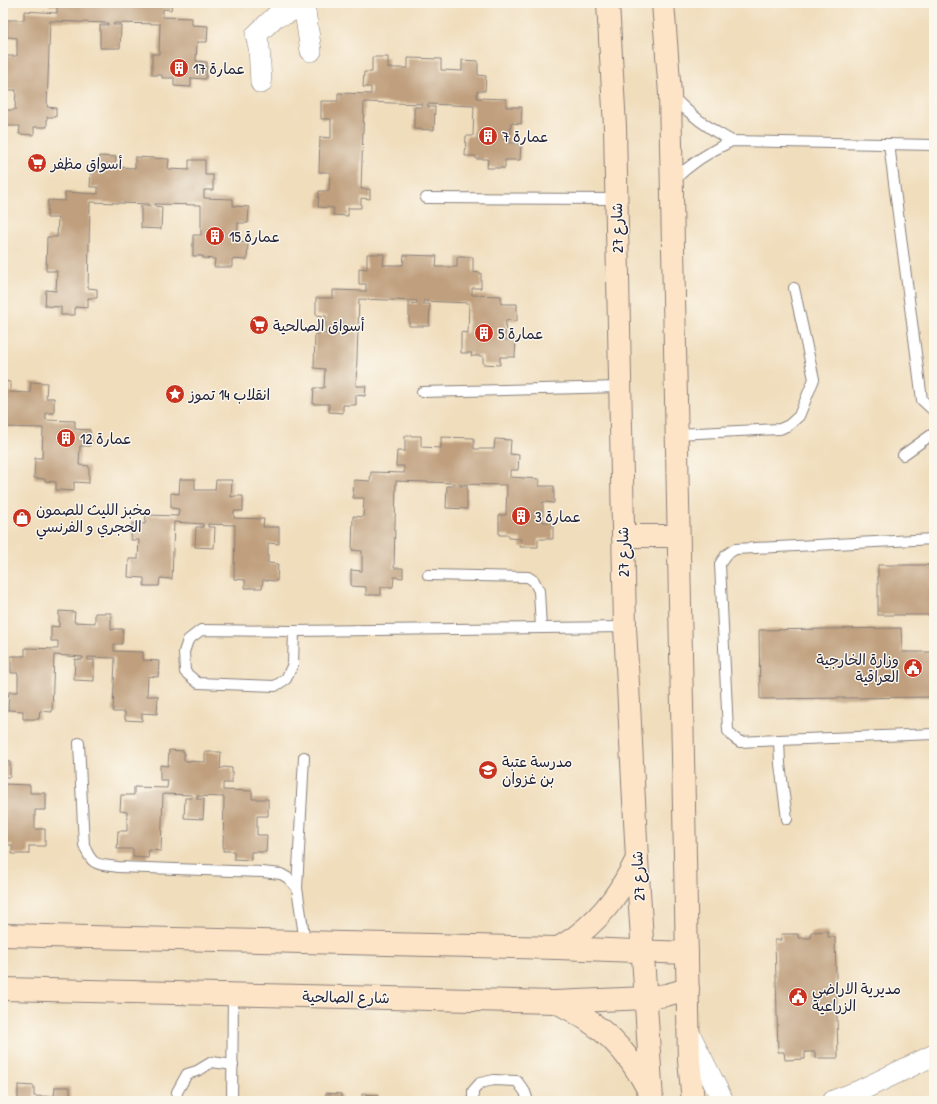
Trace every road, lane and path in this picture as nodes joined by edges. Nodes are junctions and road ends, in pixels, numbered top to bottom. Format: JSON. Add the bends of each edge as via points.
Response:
{"nodes":[{"id":1,"x":608,"y":3,"type":"edge"},
{"id":2,"x":663,"y":3,"type":"edge"},
{"id":3,"x":304,"y":4,"type":"edge"},
{"id":4,"x":311,"y":51,"type":"dead end"},
{"id":5,"x":261,"y":83,"type":"dead end"},
{"id":6,"x":670,"y":94,"type":"junction"},
{"id":7,"x":732,"y":141,"type":"junction"},
{"id":8,"x":889,"y":144,"type":"junction"},
{"id":9,"x":934,"y":145,"type":"edge"},
{"id":10,"x":672,"y":182,"type":"junction"},
{"id":11,"x":426,"y":198,"type":"dead end"},
{"id":12,"x":616,"y":199,"type":"junction"},
{"id":13,"x":794,"y":288,"type":"dead end"},
{"id":14,"x":620,"y":387,"type":"junction"},
{"id":15,"x":422,"y":392,"type":"dead end"},
{"id":16,"x":934,"y":411,"type":"edge"},
{"id":17,"x":934,"y":433,"type":"edge"},
{"id":18,"x":677,"y":434,"type":"junction"},
{"id":19,"x":904,"y":455,"type":"dead end"},
{"id":20,"x":623,"y":536,"type":"junction"},
{"id":21,"x":678,"y":536,"type":"junction"},
{"id":22,"x":934,"y":539,"type":"edge"},
{"id":23,"x":428,"y":575,"type":"dead end"},
{"id":24,"x":625,"y":627,"type":"junction"},
{"id":25,"x":541,"y":628,"type":"junction"},
{"id":26,"x":294,"y":631,"type":"junction"},
{"id":27,"x":934,"y":734,"type":"edge"},
{"id":28,"x":779,"y":740,"type":"junction"},
{"id":29,"x":79,"y":743,"type":"dead end"},
{"id":30,"x":304,"y":757,"type":"dead end"},
{"id":31,"x":787,"y":819,"type":"dead end"},
{"id":32,"x":637,"y":859,"type":"junction"},
{"id":33,"x":297,"y":888,"type":"junction"},
{"id":34,"x":3,"y":935,"type":"edge"},
{"id":35,"x":305,"y":942,"type":"junction"},
{"id":36,"x":558,"y":948,"type":"junction"},
{"id":37,"x":643,"y":952,"type":"junction"},
{"id":38,"x":687,"y":953,"type":"junction"},
{"id":39,"x":3,"y":989,"type":"edge"},
{"id":40,"x":688,"y":989,"type":"junction"},
{"id":41,"x":233,"y":994,"type":"junction"},
{"id":42,"x":646,"y":998,"type":"junction"},
{"id":43,"x":555,"y":1002,"type":"junction"},
{"id":44,"x":689,"y":1033,"type":"junction"},
{"id":45,"x":934,"y":1055,"type":"edge"},
{"id":46,"x":233,"y":1066,"type":"junction"},
{"id":47,"x":652,"y":1099,"type":"edge"},
{"id":48,"x":176,"y":1101,"type":"edge"},
{"id":49,"x":232,"y":1101,"type":"edge"},
{"id":50,"x":473,"y":1101,"type":"edge"},
{"id":51,"x":528,"y":1101,"type":"edge"},
{"id":52,"x":693,"y":1101,"type":"edge"},
{"id":53,"x":723,"y":1101,"type":"edge"},
{"id":54,"x":833,"y":1101,"type":"edge"}],
"edges":[{"from":1,"to":12,"type":"main road","name":"شارع 27"},
{"from":2,"to":6,"type":"main road"},
{"from":3,"to":4,"type":"street"},
{"from":3,"to":5,"type":"street","via":[[285,14],[277,15],[256,35]]},
{"from":6,"to":7,"type":"lane","via":[[698,121]]},
{"from":6,"to":10,"type":"main road"},
{"from":7,"to":8,"type":"lane"},
{"from":7,"to":10,"type":"lane","via":[[700,158]]},
{"from":8,"to":9,"type":"lane"},
{"from":8,"to":16,"type":"lane","via":[[922,400]]},
{"from":10,"to":18,"type":"main road"},
{"from":11,"to":12,"type":"lane"},
{"from":12,"to":14,"type":"main road","name":"شارع 27"},
{"from":13,"to":18,"type":"lane","via":[[814,379],[799,416],[780,429]]},
{"from":14,"to":15,"type":"lane"},
{"from":14,"to":20,"type":"main road","name":"شارع 27"},
{"from":17,"to":19,"type":"lane"},
{"from":18,"to":21,"type":"main road"},
{"from":20,"to":21,"type":"main road"},
{"from":20,"to":24,"type":"main road","name":"شارع 27"},
{"from":21,"to":38,"type":"main road"},
{"from":22,"to":28,"type":"lane","via":[[735,549],[726,554],[720,564],[728,730],[740,742]]},
{"from":23,"to":25,"type":"lane","via":[[528,577],[534,581],[539,591]]},
{"from":24,"to":25,"type":"lane"},
{"from":24,"to":32,"type":"main road","name":"شارع 27"},
{"from":25,"to":26,"type":"lane"},
{"from":26,"to":26,"type":"lane","via":[[201,630],[188,640],[184,652],[185,672],[198,683],[275,686],[286,679],[293,664]]},
{"from":27,"to":28,"type":"lane"},
{"from":28,"to":31,"type":"lane"},
{"from":29,"to":33,"type":"lane","via":[[84,845],[88,857],[93,862],[118,867],[281,874]]},
{"from":30,"to":33,"type":"lane"},
{"from":32,"to":36,"type":"main road","via":[[612,901],[578,935]]},
{"from":32,"to":37,"type":"main road","name":"شارع 27"},
{"from":33,"to":35,"type":"lane"},
{"from":34,"to":35,"type":"main road"},
{"from":35,"to":36,"type":"main road"},
{"from":36,"to":37,"type":"main road"},
{"from":37,"to":38,"type":"main road"},
{"from":37,"to":42,"type":"main road","name":"شارع 27"},
{"from":38,"to":40,"type":"main road"},
{"from":39,"to":41,"type":"main road","name":"شارع الصالحية"},
{"from":40,"to":42,"type":"main road","name":"شارع الصالحية"},
{"from":40,"to":44,"type":"main road"},
{"from":41,"to":43,"type":"main road","name":"شارع الصالحية"},
{"from":41,"to":46,"type":"lane"},
{"from":42,"to":43,"type":"main road","name":"شارع الصالحية"},
{"from":42,"to":47,"type":"main road","name":"شارع 27"},
{"from":43,"to":47,"type":"main road","via":[[576,1012],[613,1040],[642,1077]]},
{"from":44,"to":52,"type":"main road"},
{"from":44,"to":53,"type":"street"},
{"from":45,"to":54,"type":"street"},
{"from":46,"to":48,"type":"lane","via":[[212,1062],[187,1074],[177,1092]]},
{"from":46,"to":49,"type":"lane"},
{"from":50,"to":51,"type":"lane","via":[[473,1091],[480,1082],[494,1080],[517,1081]]}]}
